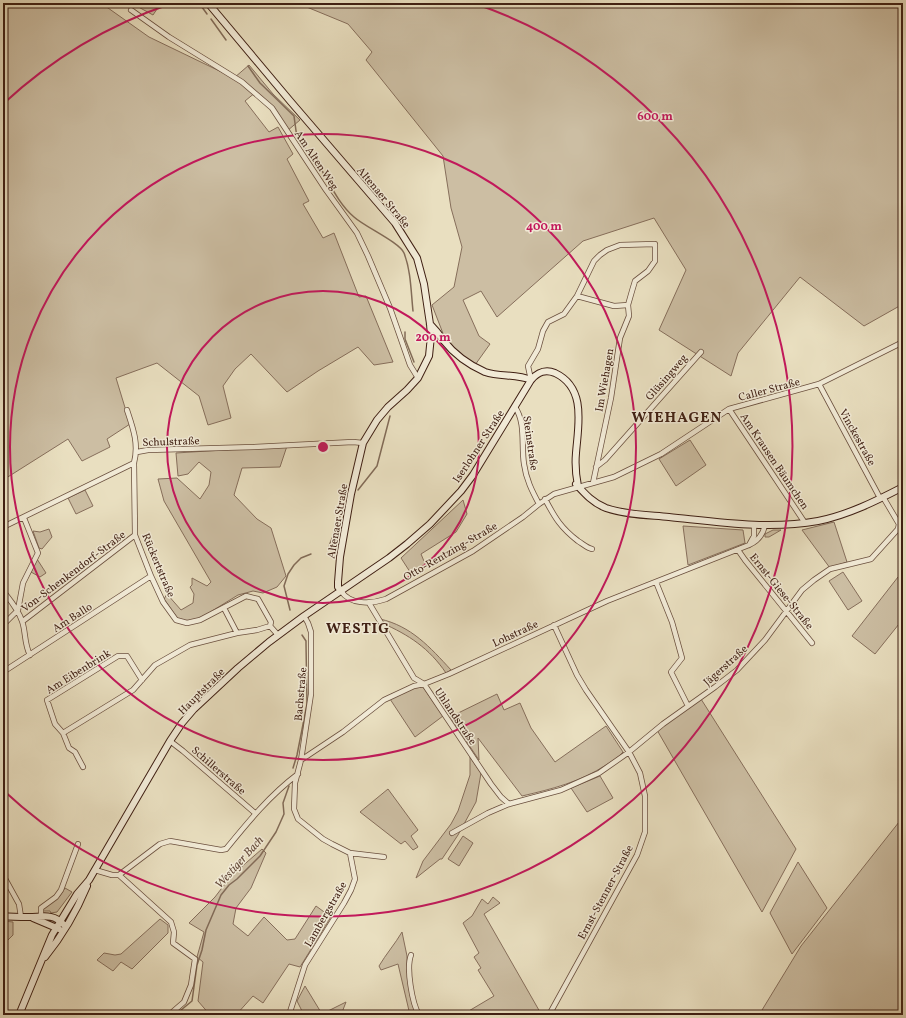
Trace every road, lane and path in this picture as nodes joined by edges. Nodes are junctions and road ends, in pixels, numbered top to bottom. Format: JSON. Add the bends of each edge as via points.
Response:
{"nodes":[{"id":1,"x":208,"y":3,"type":"edge"},
{"id":2,"x":131,"y":10,"type":"dead end"},
{"id":3,"x":577,"y":296,"type":"junction"},
{"id":4,"x":628,"y":305,"type":"junction"},
{"id":5,"x":430,"y":324,"type":"junction"},
{"id":6,"x":903,"y":342,"type":"edge"},
{"id":7,"x":701,"y":352,"type":"dead end"},
{"id":8,"x":418,"y":378,"type":"junction"},
{"id":9,"x":531,"y":380,"type":"junction"},
{"id":10,"x":819,"y":384,"type":"junction"},
{"id":11,"x":515,"y":407,"type":"junction"},
{"id":12,"x":729,"y":409,"type":"junction"},
{"id":13,"x":127,"y":410,"type":"dead end"},
{"id":14,"x":363,"y":443,"type":"junction"},
{"id":15,"x":137,"y":452,"type":"junction"},
{"id":16,"x":134,"y":463,"type":"junction"},
{"id":17,"x":596,"y":467,"type":"junction"},
{"id":18,"x":593,"y":483,"type":"junction"},
{"id":19,"x":578,"y":486,"type":"junction"},
{"id":20,"x":903,"y":488,"type":"edge"},
{"id":21,"x":882,"y":498,"type":"junction"},
{"id":22,"x":545,"y":499,"type":"junction"},
{"id":23,"x":539,"y":504,"type":"junction"},
{"id":24,"x":24,"y":518,"type":"junction"},
{"id":25,"x":805,"y":523,"type":"junction"},
{"id":26,"x":754,"y":525,"type":"junction"},
{"id":27,"x":765,"y":525,"type":"junction"},
{"id":28,"x":3,"y":527,"type":"edge"},
{"id":29,"x":135,"y":536,"type":"junction"},
{"id":30,"x":749,"y":545,"type":"junction"},
{"id":31,"x":592,"y":549,"type":"dead end"},
{"id":32,"x":738,"y":550,"type":"junction"},
{"id":33,"x":151,"y":576,"type":"junction"},
{"id":34,"x":656,"y":582,"type":"junction"},
{"id":35,"x":3,"y":591,"type":"edge"},
{"id":36,"x":341,"y":591,"type":"junction"},
{"id":37,"x":369,"y":603,"type":"junction"},
{"id":38,"x":224,"y":608,"type":"junction"},
{"id":39,"x":18,"y":610,"type":"junction"},
{"id":40,"x":787,"y":612,"type":"junction"},
{"id":41,"x":304,"y":616,"type":"junction"},
{"id":42,"x":23,"y":622,"type":"junction"},
{"id":43,"x":3,"y":625,"type":"edge"},
{"id":44,"x":554,"y":625,"type":"junction"},
{"id":45,"x":270,"y":626,"type":"junction"},
{"id":46,"x":237,"y":633,"type":"junction"},
{"id":47,"x":278,"y":636,"type":"junction"},
{"id":48,"x":812,"y":643,"type":"dead end"},
{"id":49,"x":30,"y":655,"type":"junction"},
{"id":50,"x":3,"y":672,"type":"edge"},
{"id":51,"x":142,"y":680,"type":"junction"},
{"id":52,"x":424,"y":684,"type":"junction"},
{"id":53,"x":688,"y":706,"type":"junction"},
{"id":54,"x":63,"y":733,"type":"junction"},
{"id":55,"x":170,"y":741,"type":"junction"},
{"id":56,"x":629,"y":752,"type":"junction"},
{"id":57,"x":301,"y":760,"type":"junction"},
{"id":58,"x":83,"y":767,"type":"dead end"},
{"id":59,"x":298,"y":774,"type":"junction"},
{"id":60,"x":509,"y":804,"type":"junction"},
{"id":61,"x":255,"y":813,"type":"junction"},
{"id":62,"x":452,"y":833,"type":"dead end"},
{"id":63,"x":78,"y":844,"type":"dead end"},
{"id":64,"x":350,"y":853,"type":"junction"},
{"id":65,"x":384,"y":857,"type":"dead end"},
{"id":66,"x":95,"y":870,"type":"junction"},
{"id":67,"x":3,"y":875,"type":"edge"},
{"id":68,"x":119,"y":875,"type":"junction"},
{"id":69,"x":89,"y":880,"type":"junction"},
{"id":70,"x":3,"y":916,"type":"edge"},
{"id":71,"x":41,"y":916,"type":"junction"},
{"id":72,"x":21,"y":917,"type":"junction"},
{"id":73,"x":31,"y":918,"type":"junction"},
{"id":74,"x":60,"y":921,"type":"junction"},
{"id":75,"x":56,"y":928,"type":"junction"},
{"id":76,"x":65,"y":928,"type":"junction"},
{"id":77,"x":411,"y":955,"type":"dead end"},
{"id":78,"x":42,"y":961,"type":"junction"},
{"id":79,"x":289,"y":1014,"type":"edge"},
{"id":80,"x":19,"y":1015,"type":"edge"},
{"id":81,"x":168,"y":1015,"type":"edge"},
{"id":82,"x":419,"y":1015,"type":"edge"},
{"id":83,"x":549,"y":1015,"type":"edge"}],
"edges":[{"from":1,"to":5,"type":"main road","name":"Altenaer Straße","via":[[394,223],[417,258]]},
{"from":2,"to":8,"type":"street","name":"Am Alten Weg","via":[[242,82],[272,108],[356,233],[390,308],[410,365]]},
{"from":3,"to":4,"type":"street","via":[[614,306]]},
{"from":3,"to":4,"type":"street","name":"Im Wiehagen","via":[[594,261],[607,250],[620,245],[655,244],[655,261],[648,271],[635,281]]},
{"from":3,"to":9,"type":"street","via":[[564,314],[548,322],[543,331],[538,349],[528,366]]},
{"from":4,"to":17,"type":"street","name":"Im Wiehagen","via":[[629,316],[620,338],[611,398]]},
{"from":5,"to":8,"type":"main road","name":"Altenaer Straße","via":[[429,356]]},
{"from":5,"to":9,"type":"main road","via":[[454,352],[471,365],[486,372]]},
{"from":6,"to":10,"type":"street","name":"Caller Straße"},
{"from":7,"to":17,"type":"street","name":"Glüsingweg"},
{"from":8,"to":14,"type":"main road","name":"Altenaer Straße","via":[[376,420]]},
{"from":9,"to":11,"type":"main road","name":"Iserlohner Straße"},
{"from":9,"to":19,"type":"main road","via":[[540,372],[550,371],[562,378],[572,388],[576,397],[579,409],[576,456]]},
{"from":10,"to":12,"type":"street","name":"Caller Straße"},
{"from":10,"to":21,"type":"street","name":"Vinckestraße"},
{"from":11,"to":23,"type":"street","name":"Steinstraße","via":[[521,419],[524,464],[529,487]]},
{"from":11,"to":36,"type":"main road","name":"Iserlohner Straße","via":[[470,479],[443,511],[407,544]]},
{"from":12,"to":18,"type":"street","name":"Caller Straße","via":[[660,454],[614,477]]},
{"from":12,"to":25,"type":"street","name":"Am Krausen Bäumchen"},
{"from":13,"to":15,"type":"street","via":[[134,429]]},
{"from":14,"to":15,"type":"street","name":"Schulstraße"},
{"from":14,"to":36,"type":"main road","name":"Altenaer Straße","via":[[340,557],[338,587]]},
{"from":15,"to":16,"type":"street","name":"Schulstraße"},
{"from":16,"to":24,"type":"street"},
{"from":16,"to":29,"type":"street","name":"Rückertstraße"},
{"from":17,"to":18,"type":"street","name":"Im Wiehagen"},
{"from":18,"to":19,"type":"street","name":"Caller Straße"},
{"from":19,"to":22,"type":"street","name":"Otto-Rentzing-Straße"},
{"from":19,"to":26,"type":"main road","via":[[593,501],[619,511]]},
{"from":20,"to":21,"type":"main road"},
{"from":21,"to":25,"type":"main road","via":[[840,515]]},
{"from":21,"to":40,"type":"street","name":"Jägerstraße","via":[[899,524],[898,529],[871,559],[830,569],[814,580],[802,590]]},
{"from":22,"to":23,"type":"street","name":"Otto-Rentzing-Straße"},
{"from":22,"to":31,"type":"street","via":[[560,526]]},
{"from":23,"to":37,"type":"street","name":"Otto-Rentzing-Straße","via":[[473,551],[386,598]]},
{"from":24,"to":28,"type":"street"},
{"from":24,"to":39,"type":"street","via":[[38,553],[24,583]]},
{"from":25,"to":27,"type":"main road"},
{"from":26,"to":27,"type":"main road"},
{"from":26,"to":30,"type":"street","via":[[754,536]]},
{"from":27,"to":30,"type":"street","name":"Lohstraße","via":[[756,542]]},
{"from":29,"to":33,"type":"street","name":"Rückertstraße"},
{"from":29,"to":42,"type":"street","name":"Von-Schenkendorf-Straße"},
{"from":30,"to":32,"type":"street","name":"Lohstraße"},
{"from":32,"to":34,"type":"street","name":"Lohstraße"},
{"from":32,"to":40,"type":"street","name":"Ernst-Giese-Straße"},
{"from":33,"to":38,"type":"street","name":"Rückertstraße","via":[[163,602],[176,620],[188,623],[200,620]]},
{"from":33,"to":49,"type":"street","name":"Am Ballo"},
{"from":34,"to":44,"type":"street","name":"Lohstraße"},
{"from":34,"to":53,"type":"street","via":[[672,622],[682,658],[671,672]]},
{"from":35,"to":39,"type":"street"},
{"from":36,"to":37,"type":"street","via":[[349,599]]},
{"from":36,"to":41,"type":"main road","name":"Hauptstraße"},
{"from":37,"to":52,"type":"street","name":"Uhlandstraße","via":[[414,678]]},
{"from":38,"to":45,"type":"street","name":"Rückertstraße","via":[[246,596],[258,599],[271,622]]},
{"from":38,"to":46,"type":"street"},
{"from":39,"to":42,"type":"street"},
{"from":39,"to":43,"type":"street"},
{"from":40,"to":48,"type":"street","name":"Ernst-Giese-Straße"},
{"from":40,"to":53,"type":"street","name":"Jägerstraße","via":[[737,670]]},
{"from":41,"to":47,"type":"main road","name":"Hauptstraße"},
{"from":41,"to":57,"type":"street","name":"Bachstraße","via":[[312,640],[311,694]]},
{"from":42,"to":49,"type":"street"},
{"from":44,"to":52,"type":"street","name":"Lohstraße"},
{"from":44,"to":56,"type":"street","name":"Ernst-Stenner-Straße","via":[[577,675]]},
{"from":45,"to":46,"type":"street"},
{"from":45,"to":47,"type":"street"},
{"from":46,"to":51,"type":"street","via":[[190,645],[155,665]]},
{"from":47,"to":55,"type":"main road","name":"Hauptstraße","via":[[202,701]]},
{"from":49,"to":50,"type":"street","name":"Am Ballo"},
{"from":51,"to":54,"type":"street","via":[[133,690]]},
{"from":51,"to":54,"type":"street","name":"Am Eibenbrink","via":[[127,656],[118,656],[48,700],[55,724]]},
{"from":52,"to":57,"type":"street","name":"Lohstraße","via":[[384,700]]},
{"from":52,"to":60,"type":"street","name":"Uhlandstraße","via":[[500,797]]},
{"from":53,"to":56,"type":"street","name":"Jägerstraße"},
{"from":54,"to":58,"type":"street","name":"Am Eibenbrink","via":[[69,748],[75,752]]},
{"from":55,"to":61,"type":"street","name":"Schillerstraße"},
{"from":55,"to":66,"type":"main road","name":"Hauptstraße"},
{"from":56,"to":60,"type":"street","name":"Jägerstraße","via":[[599,773],[561,790]]},
{"from":56,"to":83,"type":"street","name":"Ernst-Stenner-Straße","via":[[640,773],[645,796],[645,832],[637,855]]},
{"from":57,"to":59,"type":"street","name":"Bachstraße"},
{"from":59,"to":61,"type":"street"},
{"from":59,"to":64,"type":"street","via":[[294,809],[298,819],[323,839]]},
{"from":60,"to":62,"type":"street","name":"Jägerstraße"},
{"from":61,"to":68,"type":"street","via":[[226,849],[170,841],[160,844]]},
{"from":63,"to":71,"type":"street","via":[[61,890],[41,908]]},
{"from":64,"to":65,"type":"street"},
{"from":64,"to":79,"type":"street","name":"Lambergstraße","via":[[355,879],[344,903],[305,964]]},
{"from":66,"to":68,"type":"street"},
{"from":66,"to":69,"type":"main road","name":"Hauptstraße"},
{"from":67,"to":72,"type":"street","via":[[19,904]]},
{"from":68,"to":81,"type":"street","via":[[171,922],[174,943],[195,959],[191,985],[184,1002]]},
{"from":69,"to":74,"type":"main road","name":"Hauptstraße"},
{"from":69,"to":76,"type":"main road","name":"Hauptstraße"},
{"from":70,"to":72,"type":"main road"},
{"from":71,"to":73,"type":"main road"},
{"from":71,"to":74,"type":"main road","via":[[53,917]]},
{"from":72,"to":73,"type":"main road"},
{"from":73,"to":75,"type":"main road"},
{"from":74,"to":75,"type":"main road","name":"Hauptstraße"},
{"from":74,"to":76,"type":"main road"},
{"from":75,"to":76,"type":"main road"},
{"from":75,"to":78,"type":"main road","name":"Hauptstraße"},
{"from":76,"to":78,"type":"main road","name":"Hauptstraße"},
{"from":77,"to":82,"type":"street","via":[[409,970],[412,993]]},
{"from":78,"to":80,"type":"main road","name":"Hauptstraße"}]}
